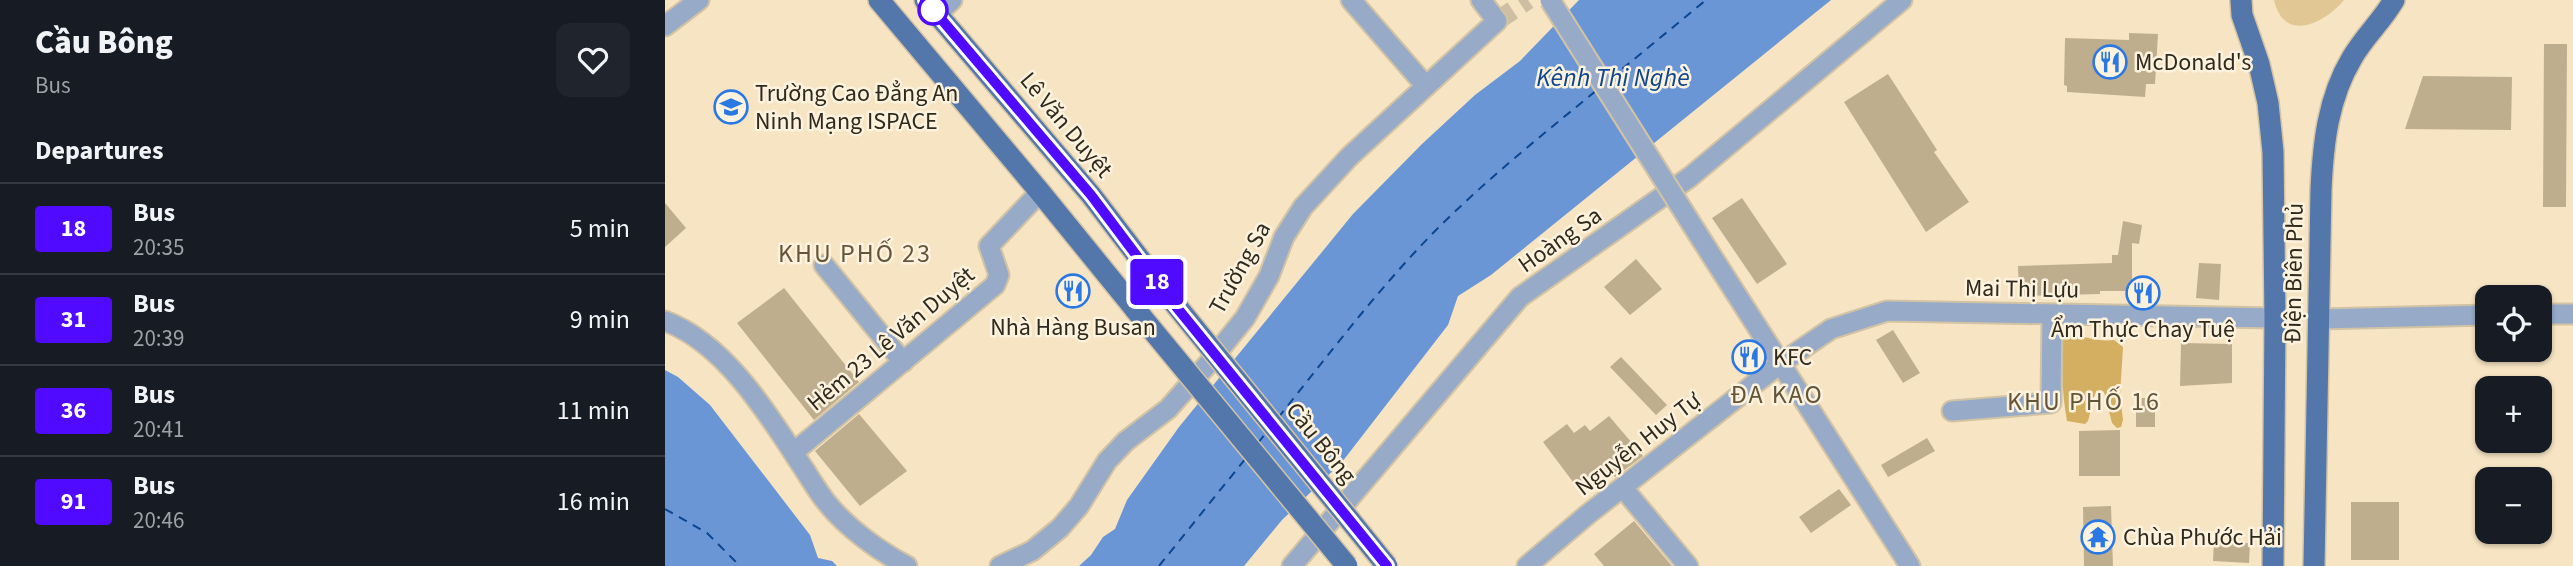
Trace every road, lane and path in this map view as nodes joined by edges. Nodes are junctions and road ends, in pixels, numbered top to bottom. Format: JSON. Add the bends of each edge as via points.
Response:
{"nodes":[{"id":1,"x":699,"y":0,"type":"edge"},
{"id":2,"x":879,"y":0,"type":"edge"},
{"id":3,"x":1351,"y":0,"type":"edge"},
{"id":4,"x":1481,"y":0,"type":"edge"},
{"id":5,"x":1550,"y":0,"type":"edge"},
{"id":6,"x":1902,"y":0,"type":"edge"},
{"id":7,"x":2241,"y":0,"type":"edge"},
{"id":8,"x":2394,"y":0,"type":"edge"},
{"id":9,"x":938,"y":5,"type":"edge"},
{"id":10,"x":665,"y":26,"type":"edge"},
{"id":11,"x":1425,"y":85,"type":"junction"},
{"id":12,"x":1040,"y":192,"type":"junction"},
{"id":13,"x":824,"y":265,"type":"dead end"},
{"id":14,"x":1161,"y":288,"type":"joint"},
{"id":15,"x":2052,"y":314,"type":"junction"},
{"id":16,"x":2552,"y":314,"type":"edge"},
{"id":17,"x":2573,"y":314,"type":"edge"},
{"id":18,"x":2475,"y":316,"type":"edge"},
{"id":19,"x":2275,"y":318,"type":"junction"},
{"id":20,"x":2319,"y":319,"type":"junction"},
{"id":21,"x":665,"y":321,"type":"edge"},
{"id":22,"x":903,"y":362,"type":"junction"},
{"id":23,"x":1781,"y":363,"type":"junction"},
{"id":24,"x":1952,"y":411,"type":"dead end"},
{"id":25,"x":793,"y":452,"type":"junction"},
{"id":26,"x":1623,"y":488,"type":"junction"},
{"id":27,"x":907,"y":566,"type":"edge"},
{"id":28,"x":1000,"y":566,"type":"edge"},
{"id":29,"x":1292,"y":566,"type":"edge"},
{"id":30,"x":1347,"y":566,"type":"edge"},
{"id":31,"x":1387,"y":566,"type":"edge"},
{"id":32,"x":1527,"y":566,"type":"edge"},
{"id":33,"x":1688,"y":566,"type":"edge"},
{"id":34,"x":1910,"y":566,"type":"edge"},
{"id":35,"x":2273,"y":566,"type":"edge"},
{"id":36,"x":2314,"y":566,"type":"edge"}],
"edges":[{"from":1,"to":10,"type":"street"},
{"from":2,"to":12,"type":"main road"},
{"from":3,"to":11,"type":"street"},
{"from":4,"to":11,"type":"street","name":"Trường Sa","via":[[1497,21]]},
{"from":5,"to":23,"type":"street","bridge":true},
{"from":6,"to":29,"type":"street","name":"Hoàng Sa","via":[[1690,177],[1520,298]]},
{"from":7,"to":19,"type":"main road","name":"Ðiện Biên Phủ","via":[[2272,127]]},
{"from":8,"to":20,"type":"main road","name":"Ðiện Biên Phủ","via":[[2353,57],[2329,113],[2322,161]]},
{"from":9,"to":14,"type":"main road","name":"Lê Văn Duyệt"},
{"from":11,"to":28,"type":"street","name":"Trường Sa","via":[[1303,207],[1245,317],[1207,365],[1168,409],[1107,461],[1060,528],[1032,551]]},
{"from":12,"to":22,"type":"street","name":"Hẻm 23 Lê Văn Duyệt","via":[[989,246],[999,275],[995,285]]},
{"from":12,"to":30,"type":"main road","bridge":true},
{"from":13,"to":22,"type":"street"},
{"from":14,"to":31,"type":"main road","name":"Cầu Bông","bridge":true},
{"from":15,"to":19,"type":"street","name":"Mai Thị Lựu"},
{"from":15,"to":23,"type":"street","name":"Mai Thị Lựu","via":[[1887,311],[1831,329]]},
{"from":15,"to":24,"type":"street","via":[[2051,403]]},
{"from":16,"to":17,"type":"street"},
{"from":18,"to":20,"type":"street"},
{"from":19,"to":35,"type":"main road","name":"Ðiện Biên Phủ"},
{"from":20,"to":36,"type":"main road","name":"Ðiện Biên Phủ"},
{"from":21,"to":25,"type":"street","via":[[711,349],[745,383]]},
{"from":22,"to":25,"type":"street","name":"Hẻm 23 Lê Văn Duyệt"},
{"from":23,"to":26,"type":"street","name":"Nguyễn Huy Tự"},
{"from":23,"to":34,"type":"street"},
{"from":25,"to":27,"type":"street","via":[[828,503],[881,552]]},
{"from":26,"to":32,"type":"street","name":"Nguyễn Huy Tự"},
{"from":26,"to":33,"type":"street"}]}
